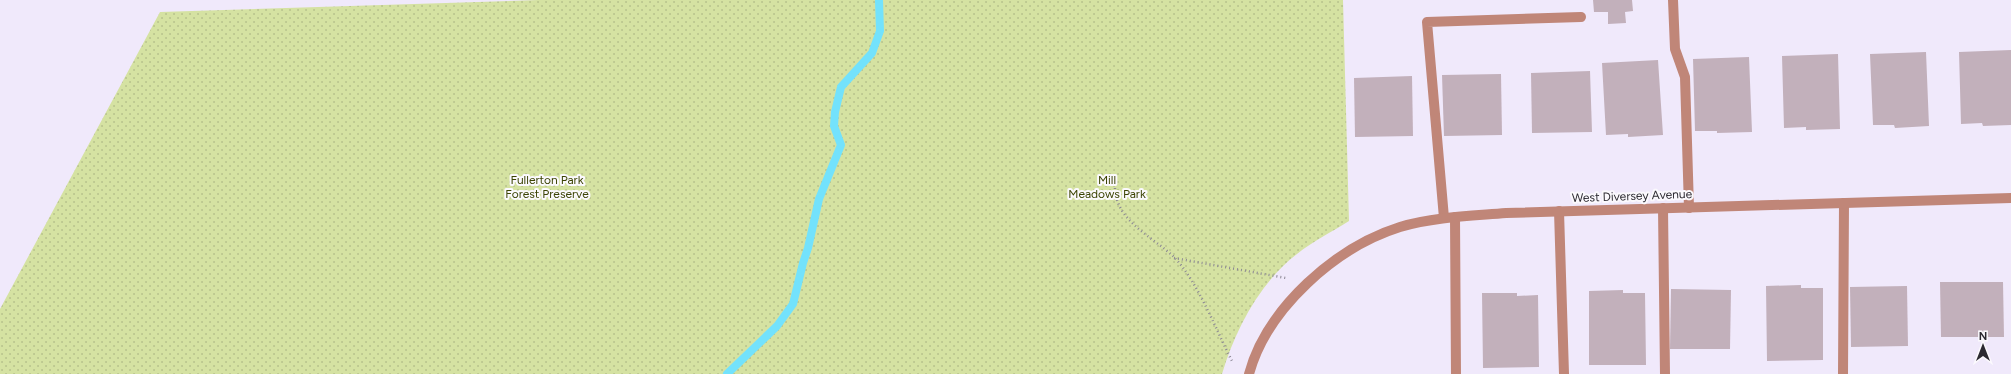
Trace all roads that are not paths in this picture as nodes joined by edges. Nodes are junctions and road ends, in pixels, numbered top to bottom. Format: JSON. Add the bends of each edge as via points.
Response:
{"nodes":[{"id":1,"x":1673,"y":0,"type":"edge"},
{"id":2,"x":1581,"y":17,"type":"dead end"},
{"id":3,"x":2011,"y":198,"type":"edge"},
{"id":4,"x":1844,"y":203,"type":"junction"},
{"id":5,"x":1663,"y":208,"type":"junction"},
{"id":6,"x":1689,"y":208,"type":"junction"},
{"id":7,"x":1559,"y":211,"type":"junction"},
{"id":8,"x":1455,"y":217,"type":"junction"},
{"id":9,"x":1444,"y":218,"type":"junction"},
{"id":10,"x":1248,"y":374,"type":"edge"},
{"id":11,"x":1456,"y":374,"type":"edge"},
{"id":12,"x":1564,"y":374,"type":"edge"},
{"id":13,"x":1666,"y":374,"type":"edge"},
{"id":14,"x":1843,"y":374,"type":"edge"}],
"edges":[{"from":1,"to":6,"type":"street","via":[[1675,49],[1685,77]]},
{"from":2,"to":9,"type":"street","via":[[1427,22]]},
{"from":3,"to":4,"type":"street","name":"West Diversey Avenue"},
{"from":4,"to":6,"type":"street","name":"West Diversey Avenue"},
{"from":4,"to":14,"type":"street"},
{"from":5,"to":6,"type":"street","name":"West Diversey Avenue"},
{"from":5,"to":7,"type":"street","name":"West Diversey Avenue"},
{"from":5,"to":13,"type":"street"},
{"from":7,"to":8,"type":"street","name":"West Diversey Avenue"},
{"from":7,"to":12,"type":"street"},
{"from":8,"to":9,"type":"street","name":"West Diversey Avenue"},
{"from":8,"to":11,"type":"street"},
{"from":9,"to":10,"type":"street","name":"West Diversey Avenue","via":[[1401,227],[1360,243],[1318,273],[1282,310],[1263,338]]}]}
